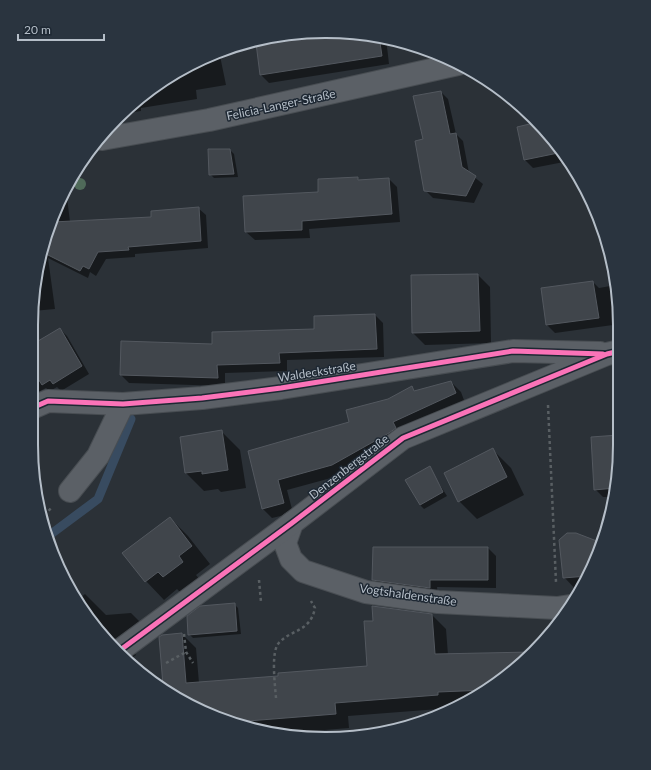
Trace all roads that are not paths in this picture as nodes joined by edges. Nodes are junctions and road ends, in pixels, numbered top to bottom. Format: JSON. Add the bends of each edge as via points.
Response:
{"nodes":[{"id":1,"x":449,"y":66,"type":"edge"},
{"id":2,"x":107,"y":138,"type":"edge"},
{"id":3,"x":613,"y":352,"type":"edge"},
{"id":4,"x":123,"y":404,"type":"junction"},
{"id":5,"x":38,"y":405,"type":"edge"},
{"id":6,"x":70,"y":491,"type":"dead end"},
{"id":7,"x":292,"y":523,"type":"junction"},
{"id":8,"x":563,"y":607,"type":"edge"},
{"id":9,"x":122,"y":648,"type":"edge"}],
"edges":[{"from":1,"to":2,"type":"street","name":"Felicia-Langer-Straße","via":[[209,120]]},
{"from":3,"to":4,"type":"street","name":"Waldeckstraße","via":[[513,351],[281,388]]},
{"from":3,"to":7,"type":"street","name":"Denzenbergstraße","via":[[403,438]]},
{"from":4,"to":5,"type":"street","name":"Waldeckstraße","via":[[48,401]]},
{"from":4,"to":6,"type":"street","via":[[98,456]]},
{"from":7,"to":8,"type":"street","name":"Vogtshaldenstraße","via":[[285,543],[291,559],[303,571],[366,592],[438,602]]},
{"from":7,"to":9,"type":"street","name":"Denzenbergstraße"}]}
